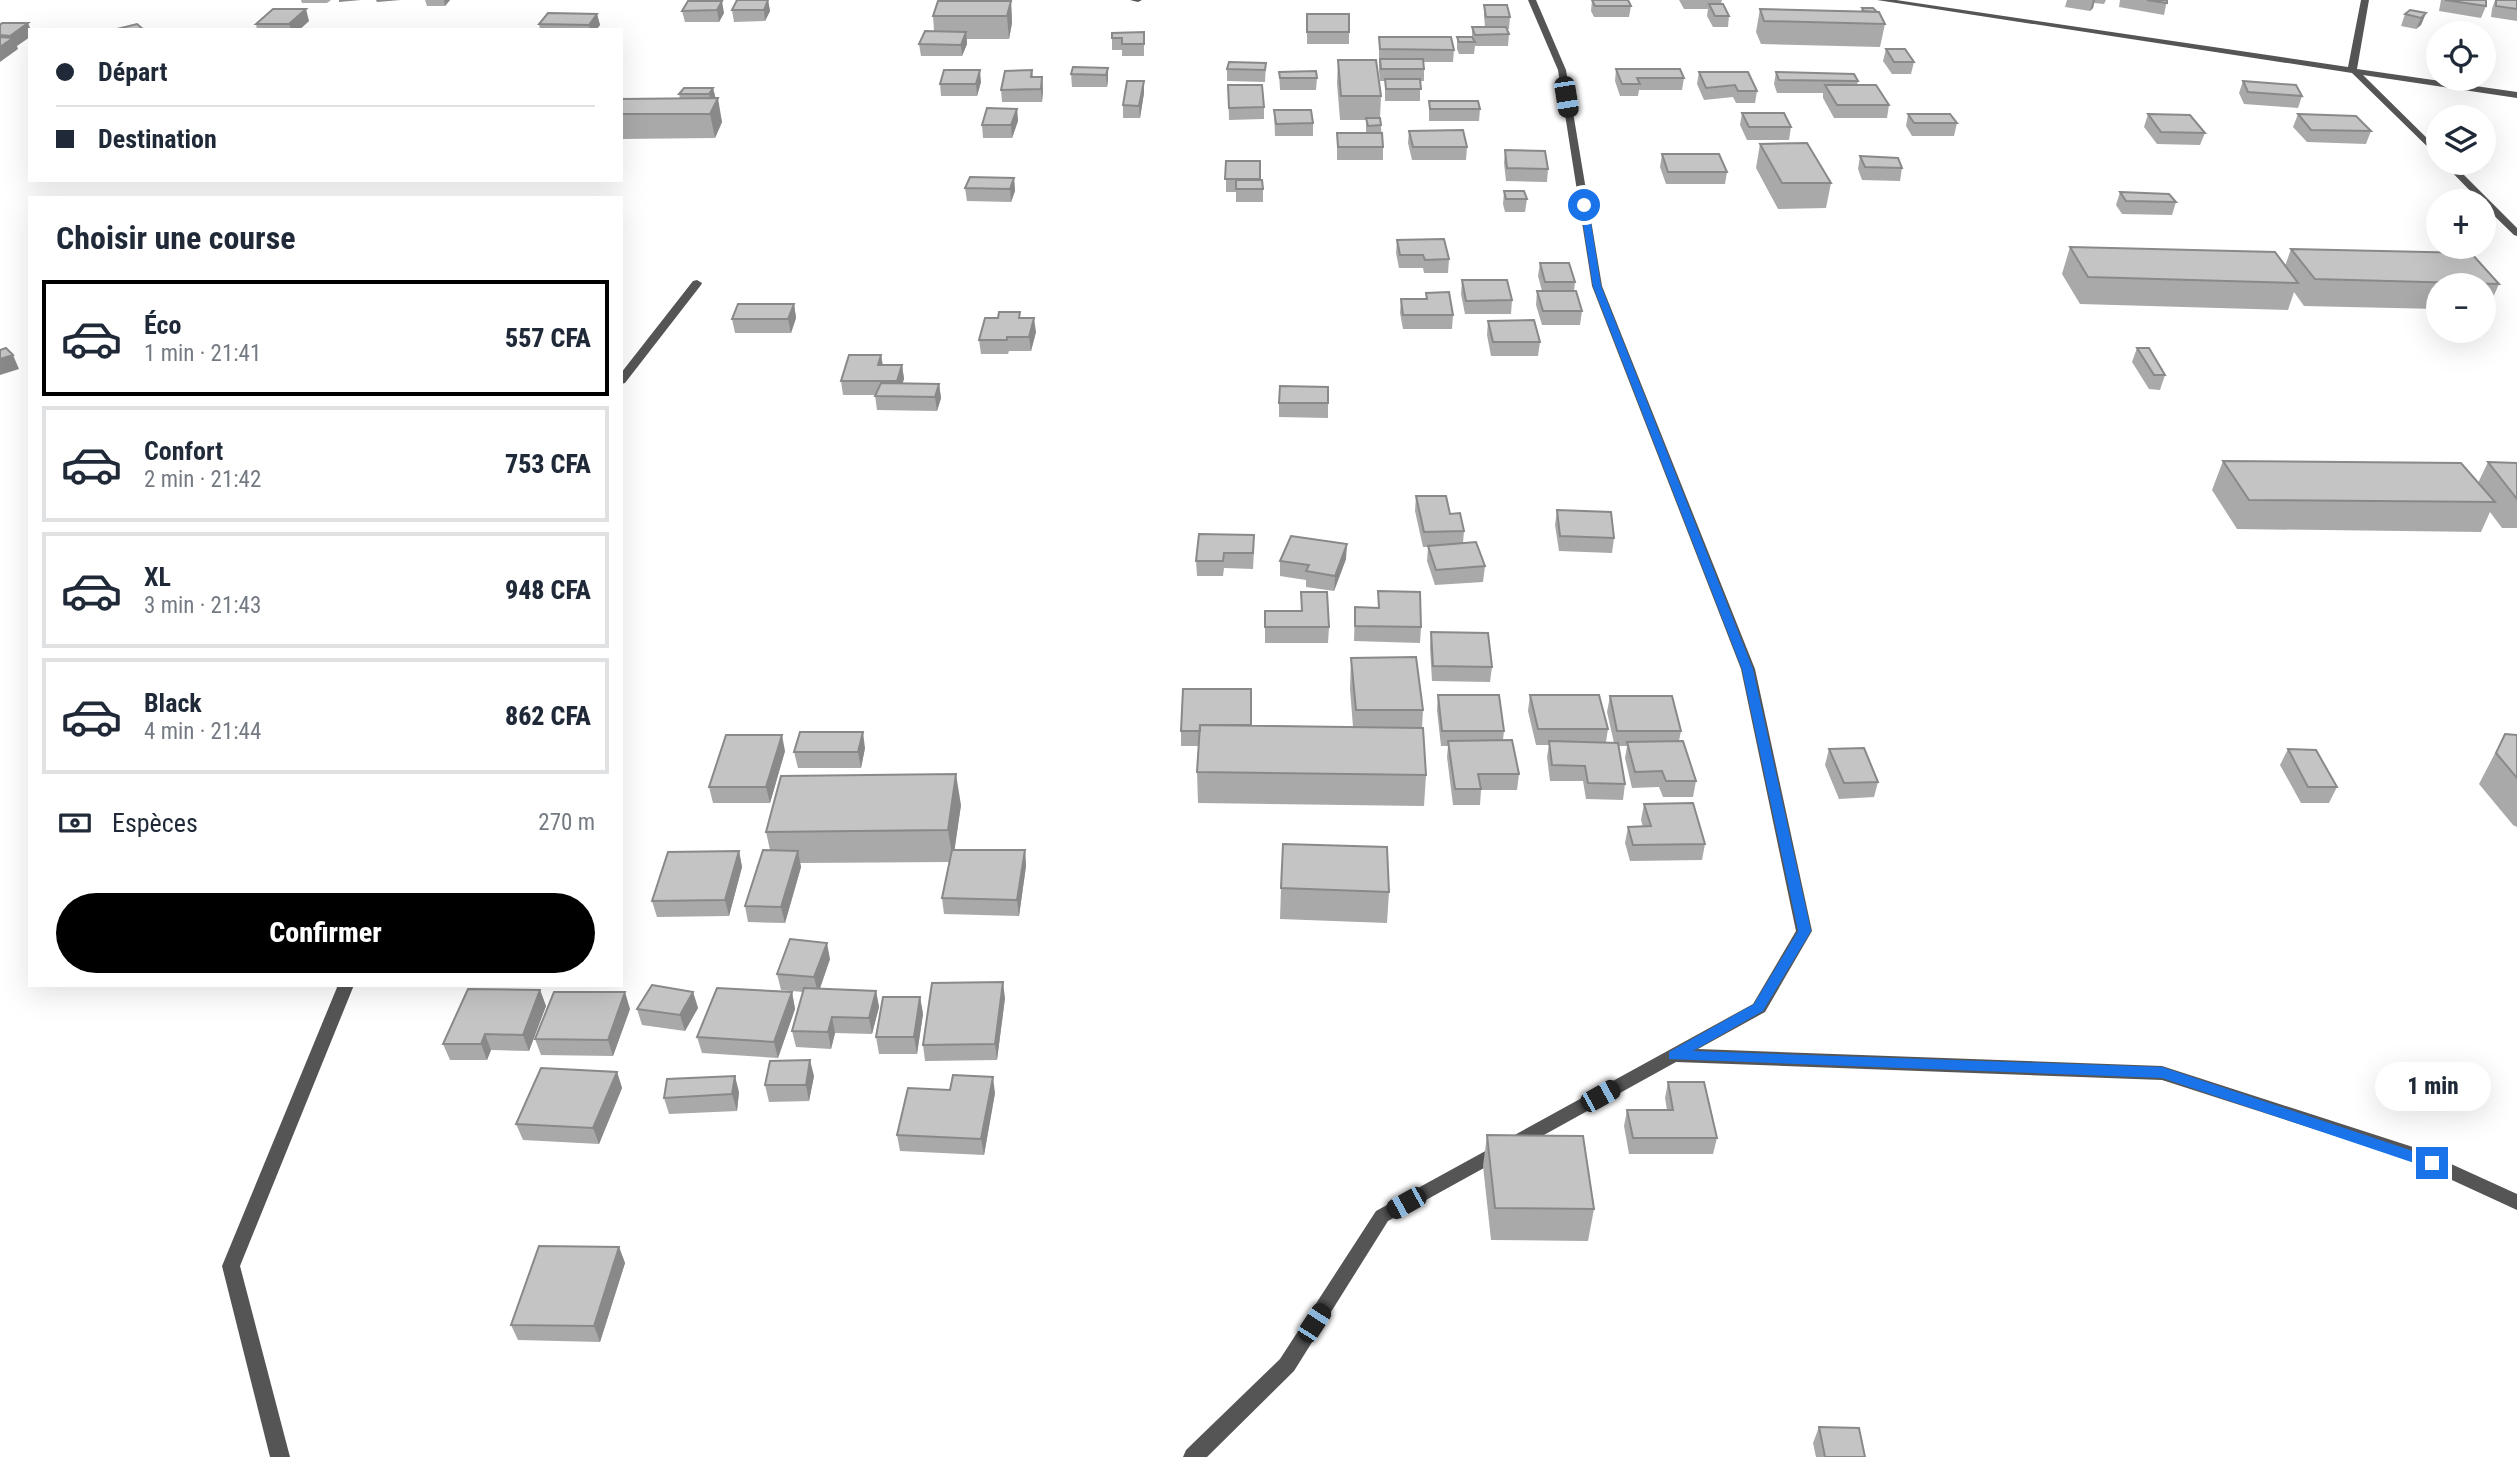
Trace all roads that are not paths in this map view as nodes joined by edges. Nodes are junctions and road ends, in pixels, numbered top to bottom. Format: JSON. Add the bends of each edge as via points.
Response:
{"nodes":[{"id":1,"x":1532,"y":0,"type":"edge"},
{"id":2,"x":1881,"y":0,"type":"edge"},
{"id":3,"x":2365,"y":0,"type":"edge"},
{"id":4,"x":2352,"y":68,"type":"junction"},
{"id":5,"x":2517,"y":95,"type":"edge"},
{"id":6,"x":2426,"y":142,"type":"edge"},
{"id":7,"x":2459,"y":175,"type":"edge"},
{"id":8,"x":2517,"y":233,"type":"edge"},
{"id":9,"x":697,"y":284,"type":"dead end"},
{"id":10,"x":623,"y":377,"type":"edge"},
{"id":11,"x":345,"y":987,"type":"edge"},
{"id":12,"x":1673,"y":1055,"type":"junction"},
{"id":13,"x":2517,"y":1202,"type":"edge"},
{"id":14,"x":280,"y":1457,"type":"edge"},
{"id":15,"x":1193,"y":1457,"type":"edge"}],
"edges":[{"from":1,"to":12,"type":"street","via":[[1562,70],[1597,286],[1748,669],[1804,931],[1759,1008]]},
{"from":2,"to":4,"type":"street"},
{"from":3,"to":4,"type":"street"},
{"from":4,"to":5,"type":"street"},
{"from":4,"to":6,"type":"street"},
{"from":7,"to":8,"type":"street"},
{"from":9,"to":10,"type":"street"},
{"from":11,"to":14,"type":"street","via":[[231,1266]]},
{"from":12,"to":13,"type":"street","via":[[2162,1073],[2410,1153]]},
{"from":12,"to":15,"type":"street","via":[[1382,1216],[1287,1366]]}]}
